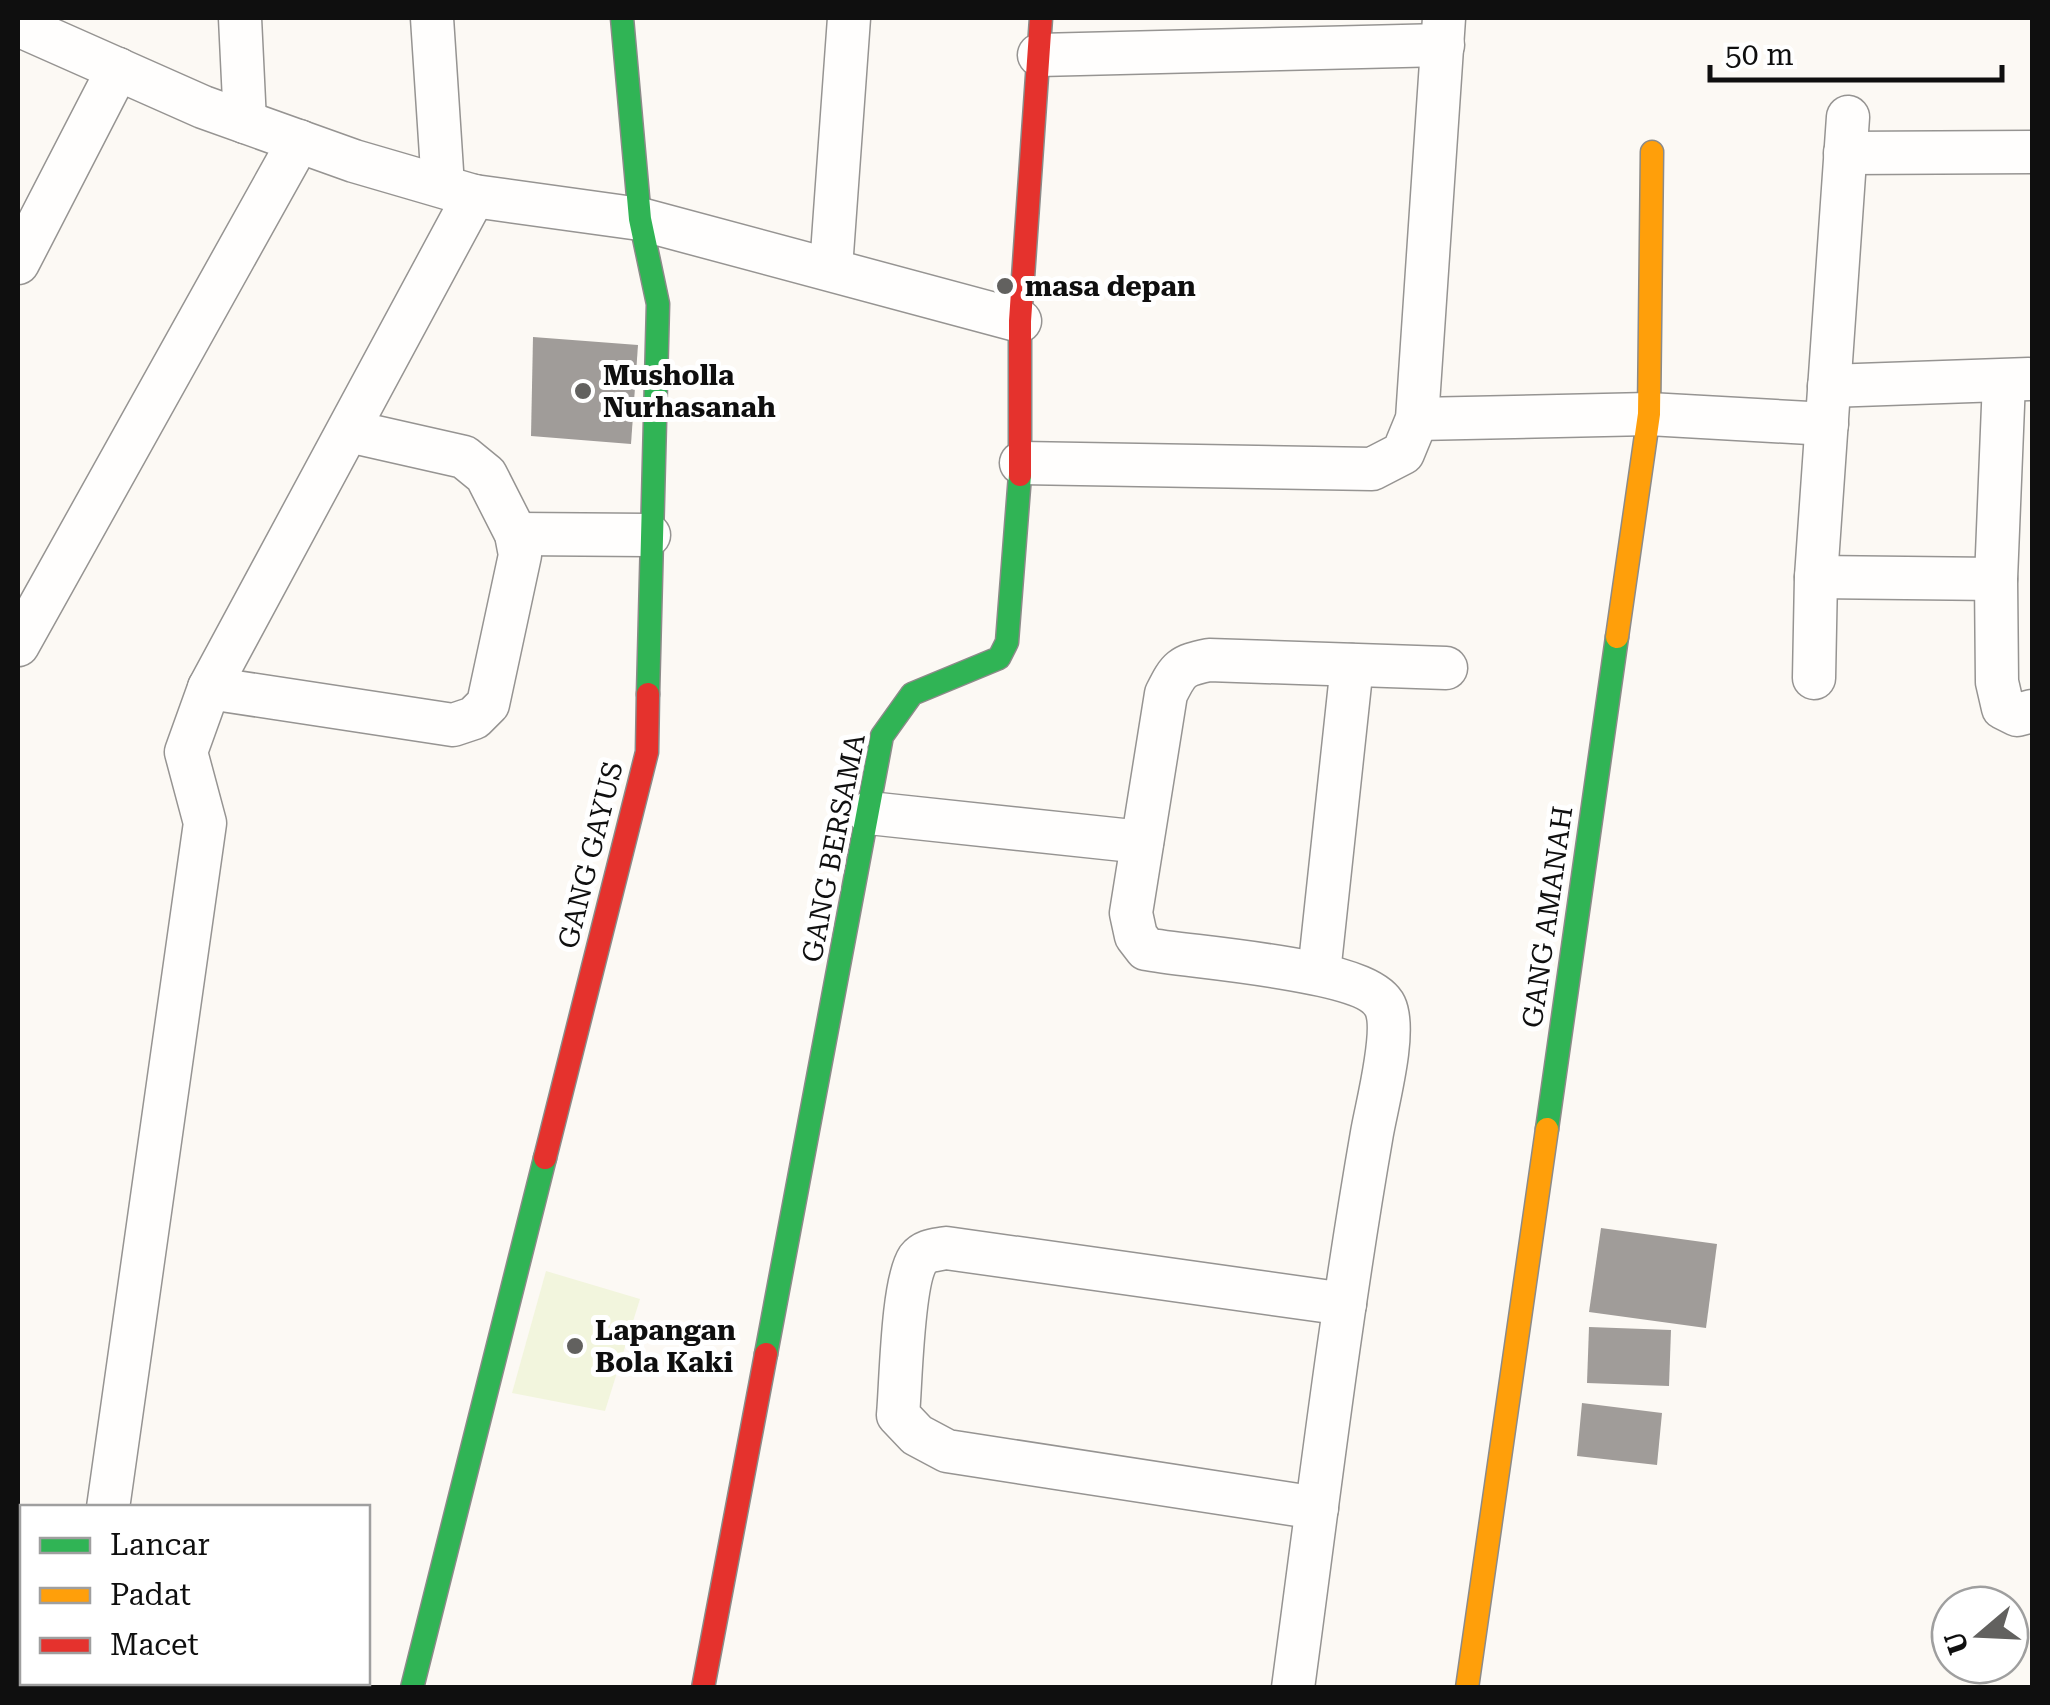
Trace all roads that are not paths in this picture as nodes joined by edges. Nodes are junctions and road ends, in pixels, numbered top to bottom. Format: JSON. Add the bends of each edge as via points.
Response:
{"nodes":[{"id":1,"x":240,"y":18,"type":"edge"},
{"id":2,"x":432,"y":18,"type":"edge"},
{"id":3,"x":622,"y":18,"type":"edge"},
{"id":4,"x":848,"y":18,"type":"edge"},
{"id":5,"x":35,"y":26,"type":"edge"},
{"id":6,"x":1443,"y":31,"type":"edge"},
{"id":7,"x":1040,"y":36,"type":"edge"},
{"id":8,"x":118,"y":70,"type":"junction"},
{"id":9,"x":245,"y":122,"type":"junction"},
{"id":10,"x":299,"y":141,"type":"junction"},
{"id":11,"x":1652,"y":152,"type":"dead end"},
{"id":12,"x":2032,"y":152,"type":"edge"},
{"id":13,"x":458,"y":191,"type":"junction"},
{"id":14,"x":640,"y":219,"type":"junction"},
{"id":15,"x":22,"y":244,"type":"edge"},
{"id":16,"x":830,"y":268,"type":"junction"},
{"id":17,"x":1020,"y":320,"type":"junction"},
{"id":18,"x":2018,"y":380,"type":"edge"},
{"id":19,"x":1828,"y":405,"type":"junction"},
{"id":20,"x":1649,"y":414,"type":"junction"},
{"id":21,"x":1417,"y":419,"type":"junction"},
{"id":22,"x":349,"y":431,"type":"junction"},
{"id":23,"x":1021,"y":464,"type":"junction"},
{"id":24,"x":516,"y":534,"type":"junction"},
{"id":25,"x":650,"y":535,"type":"junction"},
{"id":26,"x":1816,"y":576,"type":"junction"},
{"id":27,"x":1996,"y":580,"type":"junction"},
{"id":28,"x":18,"y":646,"type":"edge"},
{"id":29,"x":1352,"y":665,"type":"junction"},
{"id":30,"x":1446,"y":668,"type":"dead end"},
{"id":31,"x":1814,"y":678,"type":"dead end"},
{"id":32,"x":209,"y":688,"type":"junction"},
{"id":33,"x":2032,"y":711,"type":"edge"},
{"id":34,"x":868,"y":813,"type":"junction"},
{"id":35,"x":1142,"y":842,"type":"junction"},
{"id":36,"x":1319,"y":973,"type":"junction"},
{"id":37,"x":1345,"y":1304,"type":"junction"},
{"id":38,"x":108,"y":1505,"type":"edge"},
{"id":39,"x":1317,"y":1508,"type":"junction"},
{"id":40,"x":412,"y":1688,"type":"edge"},
{"id":41,"x":703,"y":1688,"type":"edge"},
{"id":42,"x":1292,"y":1688,"type":"edge"},
{"id":43,"x":1467,"y":1688,"type":"edge"}],
"edges":[{"from":1,"to":9,"type":"street"},
{"from":2,"to":13,"type":"street"},
{"from":3,"to":14,"type":"street","name":"GANG GAYUS"},
{"from":4,"to":16,"type":"street"},
{"from":5,"to":8,"type":"street"},
{"from":6,"to":7,"type":"street"},
{"from":6,"to":21,"type":"street"},
{"from":7,"to":17,"type":"street","name":"GANG BERSAMA"},
{"from":8,"to":9,"type":"street"},
{"from":8,"to":15,"type":"street"},
{"from":9,"to":10,"type":"street"},
{"from":10,"to":13,"type":"street"},
{"from":10,"to":28,"type":"street"},
{"from":11,"to":20,"type":"street","name":"GANG AMANAH"},
{"from":12,"to":19,"type":"street","via":[[1847,135]]},
{"from":13,"to":14,"type":"street"},
{"from":13,"to":22,"type":"street"},
{"from":14,"to":16,"type":"street"},
{"from":14,"to":25,"type":"street","name":"GANG GAYUS","via":[[658,304]]},
{"from":16,"to":17,"type":"street"},
{"from":17,"to":23,"type":"street","name":"GANG BERSAMA"},
{"from":18,"to":19,"type":"street"},
{"from":18,"to":27,"type":"street"},
{"from":19,"to":20,"type":"street"},
{"from":19,"to":26,"type":"street"},
{"from":20,"to":21,"type":"street"},
{"from":20,"to":43,"type":"street","name":"GANG AMANAH"},
{"from":21,"to":23,"type":"street","via":[[1404,453],[1372,469]]},
{"from":22,"to":24,"type":"street","via":[[464,457],[486,475]]},
{"from":22,"to":32,"type":"street"},
{"from":23,"to":34,"type":"street","name":"GANG BERSAMA","via":[[1007,642],[999,658],[912,694],[882,736]]},
{"from":24,"to":25,"type":"street"},
{"from":24,"to":32,"type":"street","via":[[520,555],[488,704],[474,718],[453,725]]},
{"from":25,"to":40,"type":"street","name":"GANG GAYUS","via":[[647,752]]},
{"from":26,"to":27,"type":"street"},
{"from":26,"to":31,"type":"street"},
{"from":27,"to":33,"type":"street","via":[[1996,682],[2003,708],[2017,716]]},
{"from":29,"to":30,"type":"street"},
{"from":29,"to":35,"type":"street","via":[[1209,660],[1177,671],[1166,694]]},
{"from":29,"to":36,"type":"street"},
{"from":32,"to":38,"type":"street","via":[[186,752],[205,823]]},
{"from":34,"to":35,"type":"street"},
{"from":34,"to":41,"type":"street","name":"GANG BERSAMA"},
{"from":35,"to":36,"type":"street","via":[[1131,913],[1146,949]]},
{"from":36,"to":37,"type":"street","via":[[1370,991],[1385,1004],[1389,1024]]},
{"from":37,"to":39,"type":"street"},
{"from":37,"to":39,"type":"street","via":[[946,1248],[917,1261],[910,1287],[898,1415],[917,1435],[947,1451]]},
{"from":39,"to":42,"type":"street"}]}
